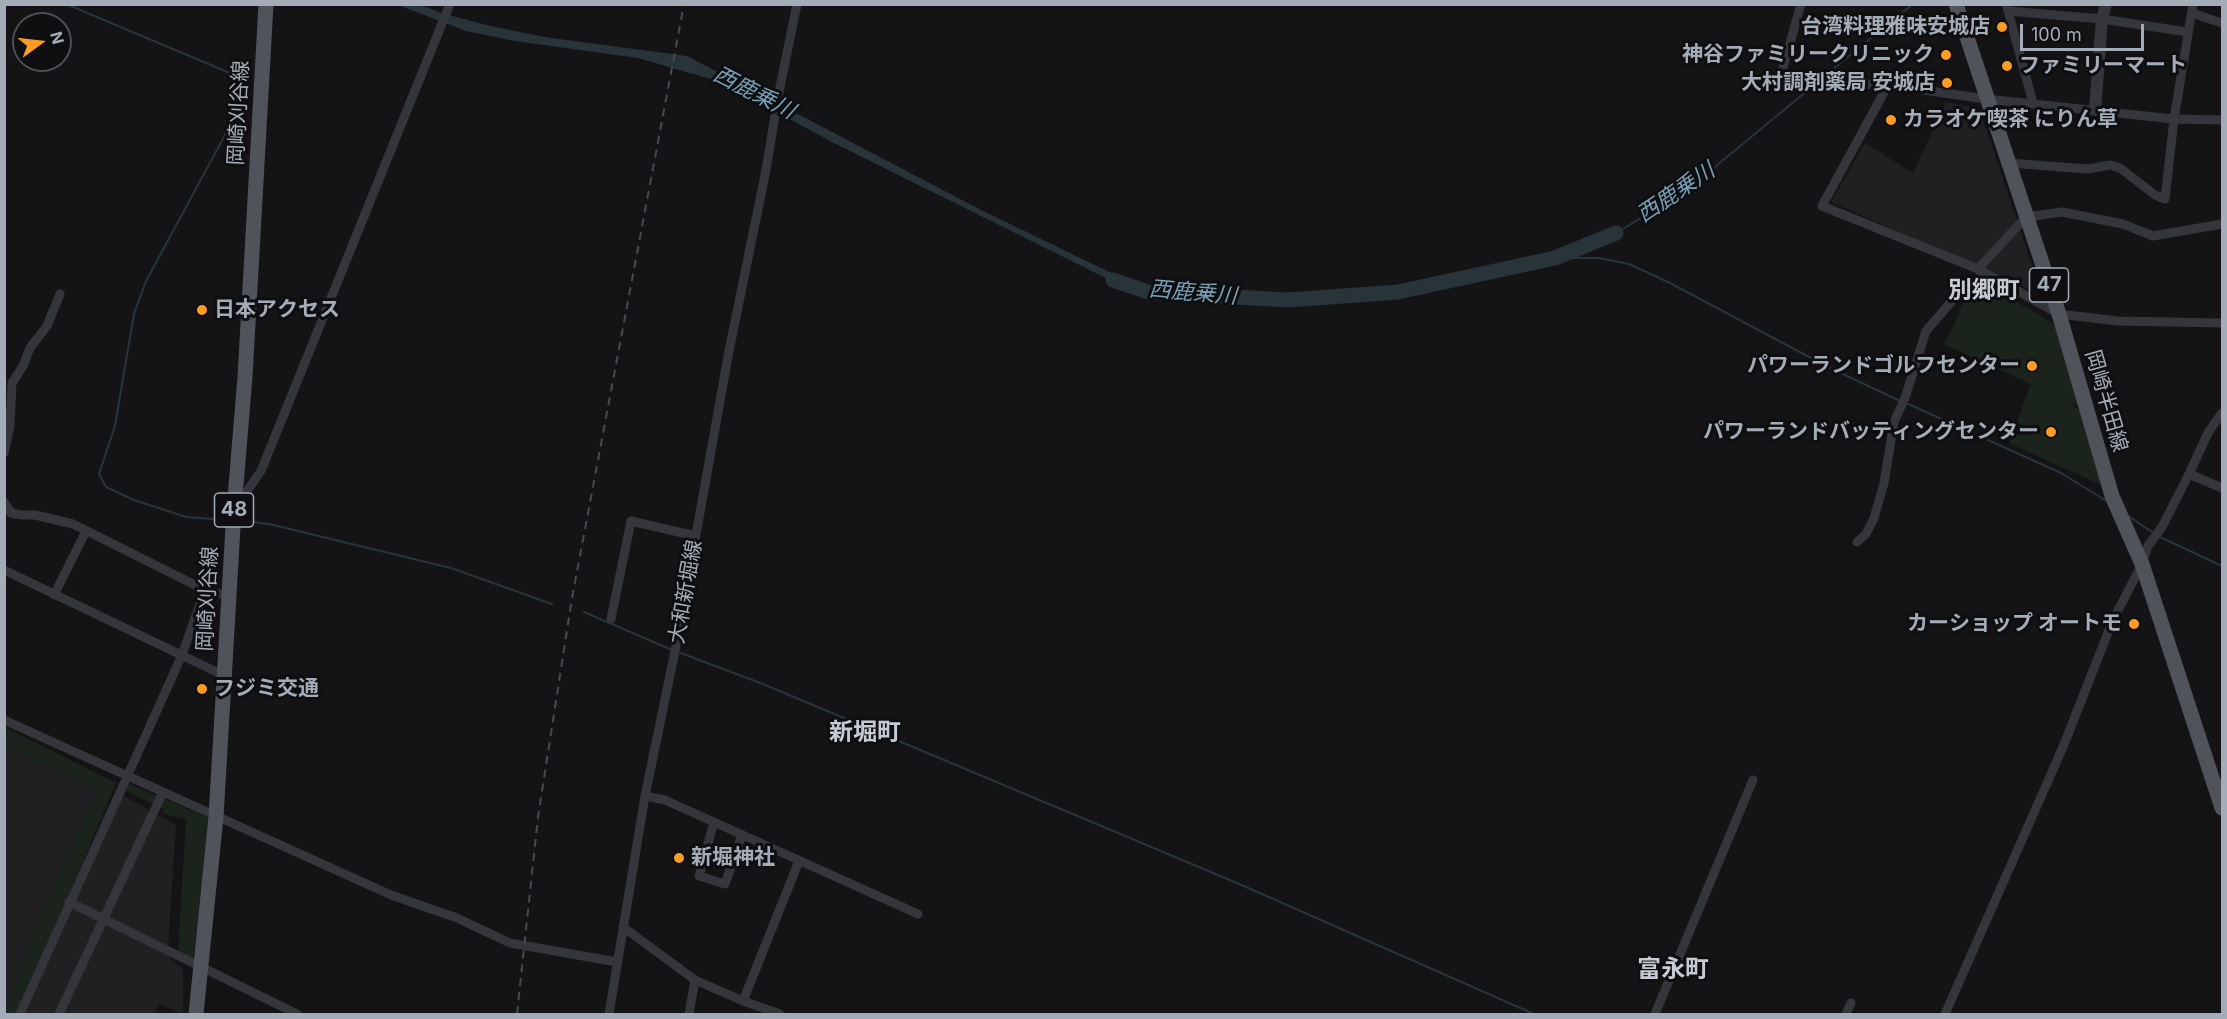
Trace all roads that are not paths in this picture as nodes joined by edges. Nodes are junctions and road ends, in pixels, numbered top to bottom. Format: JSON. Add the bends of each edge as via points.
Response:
{"nodes":[{"id":1,"x":266,"y":4,"type":"edge"},
{"id":2,"x":450,"y":4,"type":"edge"},
{"id":3,"x":797,"y":4,"type":"edge"},
{"id":4,"x":1801,"y":4,"type":"edge"},
{"id":5,"x":1956,"y":4,"type":"edge"},
{"id":6,"x":2106,"y":4,"type":"edge"},
{"id":7,"x":2008,"y":8,"type":"edge"},
{"id":8,"x":2192,"y":9,"type":"edge"},
{"id":9,"x":2102,"y":19,"type":"junction"},
{"id":10,"x":2223,"y":23,"type":"edge"},
{"id":11,"x":2187,"y":32,"type":"junction"},
{"id":12,"x":1888,"y":85,"type":"junction"},
{"id":13,"x":1986,"y":99,"type":"junction"},
{"id":14,"x":2033,"y":103,"type":"junction"},
{"id":15,"x":2095,"y":110,"type":"junction"},
{"id":16,"x":2174,"y":119,"type":"junction"},
{"id":17,"x":2223,"y":120,"type":"edge"},
{"id":18,"x":2008,"y":163,"type":"junction"},
{"id":19,"x":2026,"y":217,"type":"junction"},
{"id":20,"x":2223,"y":224,"type":"edge"},
{"id":21,"x":1978,"y":269,"type":"junction"},
{"id":22,"x":60,"y":294,"type":"dead end"},
{"id":23,"x":2059,"y":314,"type":"junction"},
{"id":24,"x":2223,"y":323,"type":"edge"},
{"id":25,"x":2223,"y":413,"type":"edge"},
{"id":26,"x":4,"y":453,"type":"edge"},
{"id":27,"x":2189,"y":474,"type":"junction"},
{"id":28,"x":2223,"y":488,"type":"edge"},
{"id":29,"x":4,"y":502,"type":"edge"},
{"id":30,"x":234,"y":510,"type":"junction"},
{"id":31,"x":86,"y":531,"type":"junction"},
{"id":32,"x":696,"y":536,"type":"junction"},
{"id":33,"x":1857,"y":542,"type":"dead end"},
{"id":34,"x":2142,"y":564,"type":"junction"},
{"id":35,"x":4,"y":570,"type":"edge"},
{"id":36,"x":205,"y":590,"type":"junction"},
{"id":37,"x":221,"y":594,"type":"dead end"},
{"id":38,"x":54,"y":595,"type":"junction"},
{"id":39,"x":611,"y":619,"type":"dead end"},
{"id":40,"x":182,"y":655,"type":"junction"},
{"id":41,"x":225,"y":676,"type":"junction"},
{"id":42,"x":4,"y":720,"type":"edge"},
{"id":43,"x":127,"y":776,"type":"junction"},
{"id":44,"x":1753,"y":780,"type":"dead end"},
{"id":45,"x":163,"y":792,"type":"junction"},
{"id":46,"x":645,"y":796,"type":"junction"},
{"id":47,"x":2223,"y":808,"type":"edge"},
{"id":48,"x":216,"y":818,"type":"junction"},
{"id":49,"x":714,"y":822,"type":"junction"},
{"id":50,"x":742,"y":835,"type":"junction"},
{"id":51,"x":799,"y":861,"type":"junction"},
{"id":52,"x":69,"y":902,"type":"junction"},
{"id":53,"x":918,"y":914,"type":"dead end"},
{"id":54,"x":104,"y":918,"type":"junction"},
{"id":55,"x":623,"y":927,"type":"junction"},
{"id":56,"x":617,"y":962,"type":"junction"},
{"id":57,"x":200,"y":965,"type":"junction"},
{"id":58,"x":695,"y":980,"type":"junction"},
{"id":59,"x":742,"y":1001,"type":"junction"},
{"id":60,"x":1851,"y":1003,"type":"dead end"},
{"id":61,"x":20,"y":1014,"type":"edge"},
{"id":62,"x":59,"y":1014,"type":"edge"},
{"id":63,"x":196,"y":1014,"type":"edge"},
{"id":64,"x":297,"y":1014,"type":"edge"},
{"id":65,"x":609,"y":1014,"type":"edge"},
{"id":66,"x":689,"y":1014,"type":"edge"},
{"id":67,"x":780,"y":1014,"type":"edge"},
{"id":68,"x":1655,"y":1014,"type":"edge"},
{"id":69,"x":1846,"y":1014,"type":"edge"},
{"id":70,"x":1945,"y":1014,"type":"edge"}],
"edges":[{"from":1,"to":30,"type":"main road","name":"岡崎刈谷線","number":"48"},
{"from":2,"to":30,"type":"street","via":[[261,471]]},
{"from":3,"to":32,"type":"street","name":"大和新堀線"},
{"from":4,"to":12,"type":"street","via":[[1783,68],[1788,81]]},
{"from":5,"to":13,"type":"main road","name":"岡崎半田線","number":"47"},
{"from":6,"to":9,"type":"street"},
{"from":7,"to":9,"type":"street"},
{"from":7,"to":14,"type":"street"},
{"from":8,"to":10,"type":"street"},
{"from":8,"to":11,"type":"street"},
{"from":9,"to":11,"type":"street"},
{"from":9,"to":15,"type":"street"},
{"from":11,"to":16,"type":"street"},
{"from":12,"to":13,"type":"street"},
{"from":12,"to":21,"type":"street","via":[[1822,206]]},
{"from":13,"to":14,"type":"street"},
{"from":13,"to":18,"type":"main road","name":"岡崎半田線","number":"47"},
{"from":14,"to":15,"type":"street"},
{"from":15,"to":16,"type":"street"},
{"from":16,"to":17,"type":"street"},
{"from":16,"to":18,"type":"street","via":[[2165,199],[2110,165],[2088,170]]},
{"from":18,"to":19,"type":"main road","name":"岡崎半田線","number":"47"},
{"from":19,"to":20,"type":"street","via":[[2062,212],[2123,224],[2153,236]]},
{"from":19,"to":21,"type":"street"},
{"from":19,"to":23,"type":"main road","name":"岡崎半田線","number":"47"},
{"from":21,"to":23,"type":"street"},
{"from":21,"to":33,"type":"street","via":[[1983,276],[1957,295],[1926,331],[1894,422],[1874,518]]},
{"from":22,"to":26,"type":"street","via":[[47,326],[12,383]]},
{"from":23,"to":24,"type":"street","via":[[2118,321]]},
{"from":23,"to":34,"type":"main road","name":"岡崎半田線","number":"47","via":[[2112,496]]},
{"from":25,"to":27,"type":"street","via":[[2209,430]]},
{"from":27,"to":28,"type":"street"},
{"from":27,"to":34,"type":"street","via":[[2148,546]]},
{"from":29,"to":31,"type":"street","via":[[15,514],[61,520]]},
{"from":30,"to":41,"type":"main road","name":"岡崎刈谷線","number":"48"},
{"from":31,"to":36,"type":"street"},
{"from":31,"to":38,"type":"street"},
{"from":32,"to":39,"type":"street","via":[[631,521]]},
{"from":32,"to":46,"type":"street","name":"大和新堀線"},
{"from":34,"to":47,"type":"main road","name":"岡崎半田線","number":"47"},
{"from":34,"to":70,"type":"street","via":[[2112,620],[2063,747]]},
{"from":35,"to":38,"type":"street"},
{"from":36,"to":37,"type":"street"},
{"from":36,"to":40,"type":"street"},
{"from":38,"to":40,"type":"street"},
{"from":40,"to":41,"type":"street"},
{"from":40,"to":43,"type":"street"},
{"from":41,"to":48,"type":"main road","name":"岡崎刈谷線","number":"48"},
{"from":42,"to":43,"type":"street"},
{"from":43,"to":45,"type":"street"},
{"from":43,"to":52,"type":"street"},
{"from":44,"to":68,"type":"street"},
{"from":45,"to":48,"type":"street"},
{"from":45,"to":54,"type":"street"},
{"from":46,"to":49,"type":"street","via":[[665,800]]},
{"from":46,"to":55,"type":"street","name":"大和新堀線"},
{"from":48,"to":56,"type":"street","via":[[510,943]]},
{"from":48,"to":57,"type":"main road","name":"岡崎刈谷線","number":"48"},
{"from":49,"to":50,"type":"street"},
{"from":49,"to":50,"type":"street","via":[[699,876],[725,884]]},
{"from":50,"to":51,"type":"street"},
{"from":51,"to":53,"type":"street"},
{"from":51,"to":59,"type":"street"},
{"from":52,"to":54,"type":"street"},
{"from":52,"to":61,"type":"street"},
{"from":54,"to":57,"type":"street"},
{"from":54,"to":62,"type":"street"},
{"from":55,"to":56,"type":"street","name":"大和新堀線"},
{"from":55,"to":58,"type":"street"},
{"from":56,"to":65,"type":"street","name":"大和新堀線"},
{"from":57,"to":63,"type":"main road","name":"岡崎刈谷線","number":"48"},
{"from":57,"to":64,"type":"street"},
{"from":58,"to":59,"type":"street"},
{"from":58,"to":66,"type":"street"},
{"from":59,"to":67,"type":"street"},
{"from":60,"to":69,"type":"street"}]}
